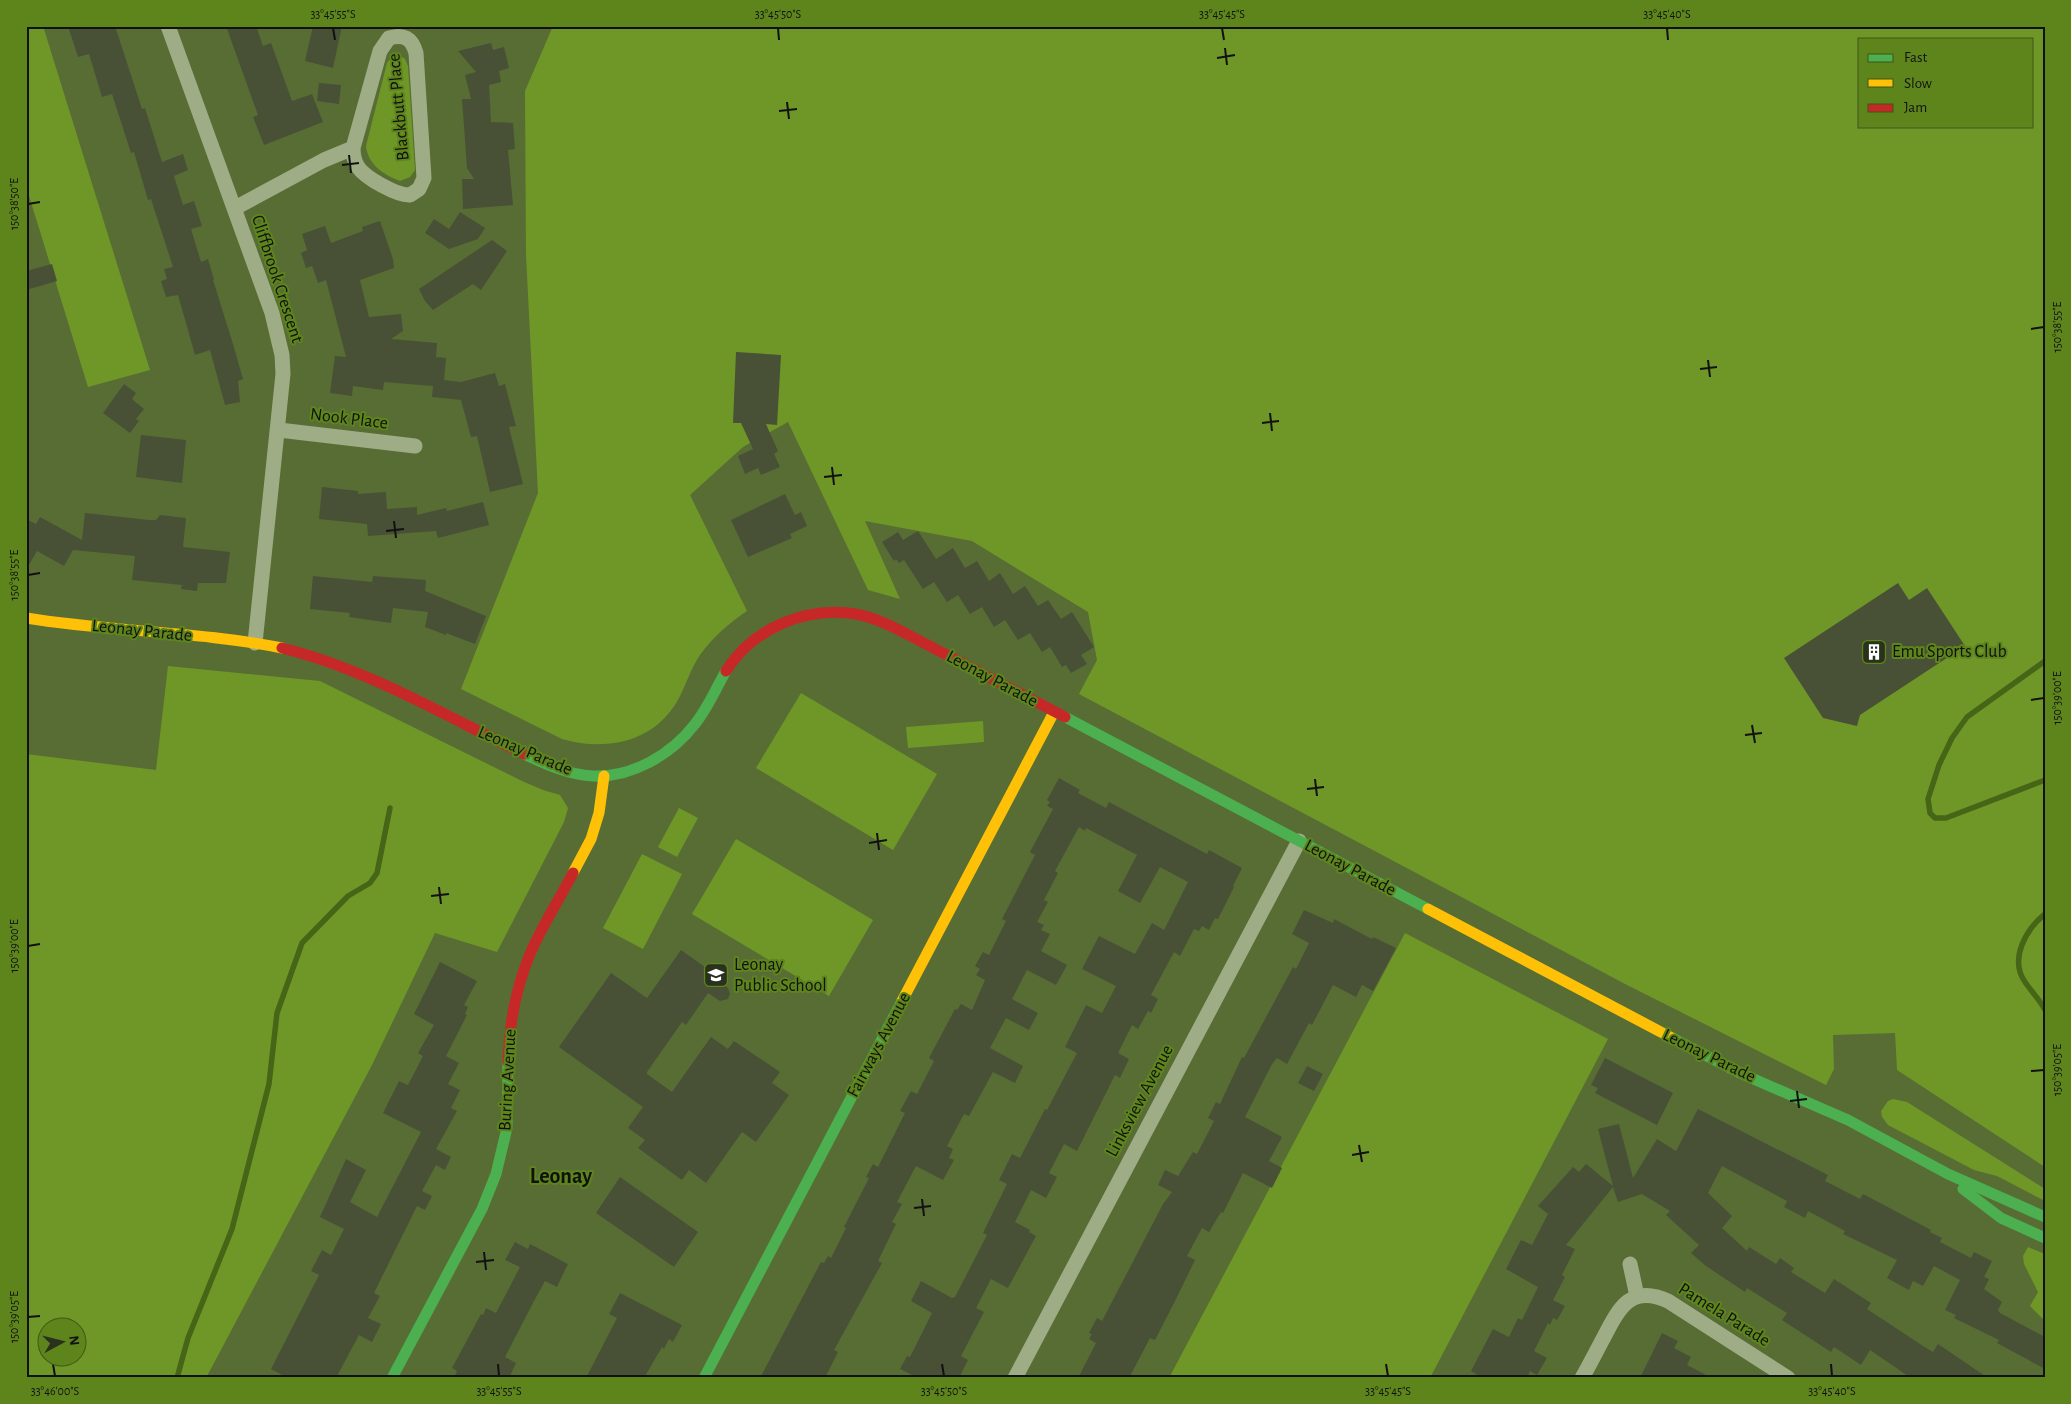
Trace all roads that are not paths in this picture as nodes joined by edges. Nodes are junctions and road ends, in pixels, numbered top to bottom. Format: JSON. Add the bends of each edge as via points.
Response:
{"nodes":[{"id":1,"x":168,"y":26,"type":"edge"},
{"id":2,"x":353,"y":148,"type":"junction"},
{"id":3,"x":235,"y":208,"type":"junction"},
{"id":4,"x":278,"y":430,"type":"junction"},
{"id":5,"x":415,"y":446,"type":"dead end"},
{"id":6,"x":26,"y":618,"type":"edge"},
{"id":7,"x":255,"y":643,"type":"junction"},
{"id":8,"x":1054,"y":712,"type":"junction"},
{"id":9,"x":604,"y":776,"type":"junction"},
{"id":10,"x":1299,"y":841,"type":"junction"},
{"id":11,"x":1948,"y":1174,"type":"junction"},
{"id":12,"x":2045,"y":1217,"type":"edge"},
{"id":13,"x":2045,"y":1238,"type":"edge"},
{"id":14,"x":1630,"y":1264,"type":"dead end"},
{"id":15,"x":1637,"y":1296,"type":"junction"},
{"id":16,"x":392,"y":1378,"type":"edge"},
{"id":17,"x":704,"y":1378,"type":"edge"},
{"id":18,"x":1015,"y":1378,"type":"edge"},
{"id":19,"x":1582,"y":1378,"type":"edge"},
{"id":20,"x":1788,"y":1378,"type":"edge"}],
"edges":[{"from":1,"to":3,"type":"street","name":"Cliffbrook Crescent"},
{"from":2,"to":2,"type":"street","name":"Blackbutt Place","via":[[380,51],[389,38],[406,37],[416,53],[422,185],[410,194],[394,192],[360,170]]},
{"from":2,"to":3,"type":"street"},
{"from":3,"to":4,"type":"street","name":"Cliffbrook Crescent","via":[[279,337],[283,374]]},
{"from":4,"to":5,"type":"street","name":"Nook Place"},
{"from":4,"to":7,"type":"street","name":"Cliffbrook Crescent"},
{"from":6,"to":7,"type":"street","name":"Leonay Parade"},
{"from":7,"to":9,"type":"street","name":"Leonay Parade","via":[[304,653],[350,671],[541,761],[584,775]]},
{"from":8,"to":9,"type":"street","name":"Leonay Parade","via":[[886,624],[854,614],[818,613],[777,625],[755,639],[735,658],[697,722],[682,738],[652,760]]},
{"from":8,"to":10,"type":"street","name":"Leonay Parade"},
{"from":8,"to":17,"type":"street","name":"Fairways Avenue"},
{"from":9,"to":16,"type":"street","name":"Buring Avenue","via":[[599,813],[590,839],[532,952],[517,995],[508,1050],[507,1128],[496,1174],[482,1209]]},
{"from":10,"to":11,"type":"street","name":"Leonay Parade","via":[[1652,1028],[1740,1073],[1848,1120]]},
{"from":10,"to":18,"type":"street","name":"Linksview Avenue"},
{"from":11,"to":12,"type":"street","name":"Leonay Parade"},
{"from":11,"to":13,"type":"street","name":"Leonay Parade","via":[[1981,1206],[2017,1227]]},
{"from":14,"to":15,"type":"street"},
{"from":15,"to":19,"type":"street","via":[[1617,1311]]},
{"from":15,"to":20,"type":"street","name":"Pamela Parade","via":[[1653,1296],[1668,1301]]}]}
